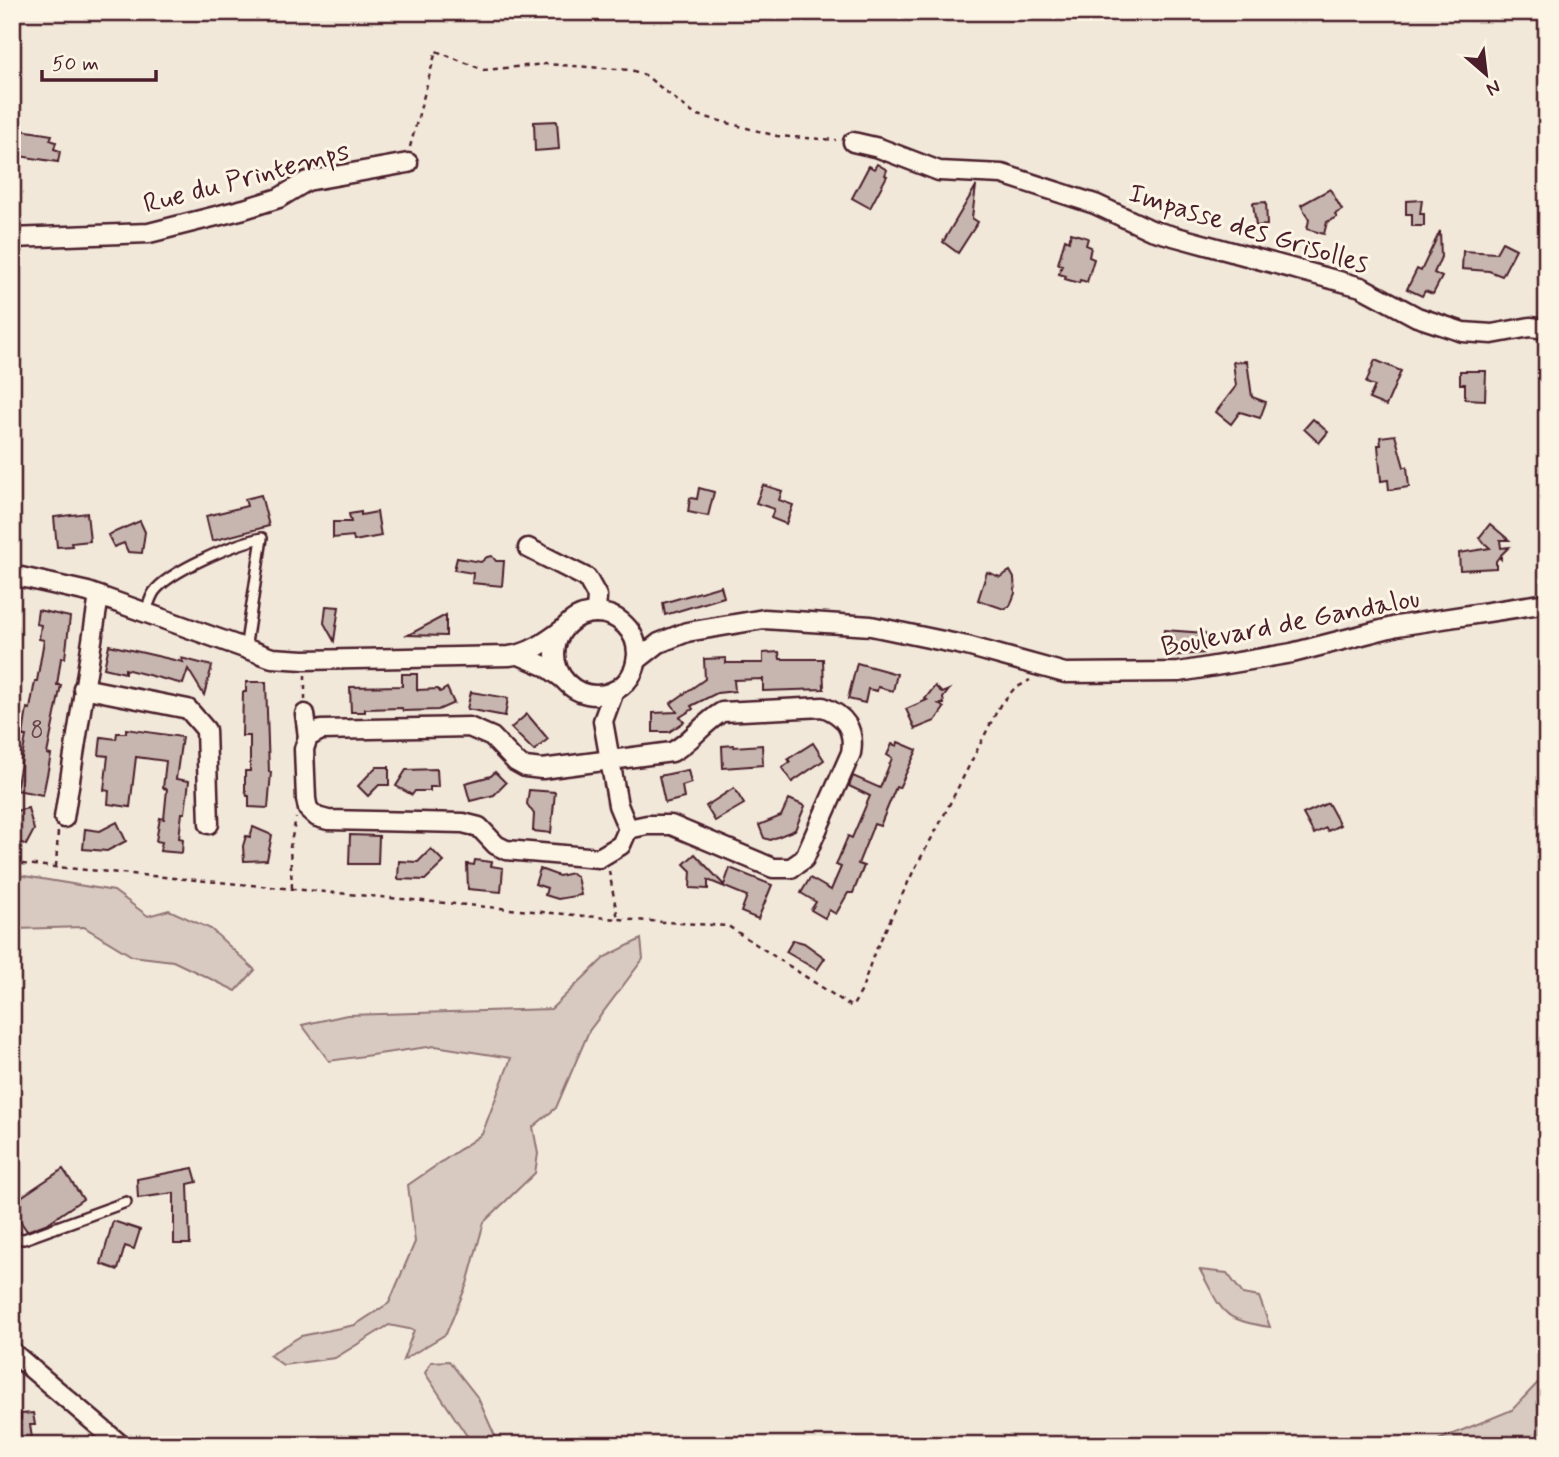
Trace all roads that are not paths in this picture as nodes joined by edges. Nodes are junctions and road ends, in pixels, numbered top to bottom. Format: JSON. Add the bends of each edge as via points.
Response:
{"nodes":[{"id":1,"x":853,"y":142,"type":"road end"},
{"id":2,"x":408,"y":163,"type":"road end"},
{"id":3,"x":12,"y":238,"type":"edge"},
{"id":4,"x":1547,"y":329,"type":"edge"},
{"id":5,"x":528,"y":548,"type":"dead end"},
{"id":6,"x":12,"y":575,"type":"edge"},
{"id":7,"x":99,"y":596,"type":"junction"},
{"id":8,"x":1547,"y":603,"type":"edge"},
{"id":9,"x":145,"y":613,"type":"junction"},
{"id":10,"x":596,"y":613,"type":"junction"},
{"id":11,"x":562,"y":630,"type":"junction"},
{"id":12,"x":630,"y":631,"type":"junction"},
{"id":13,"x":671,"y":637,"type":"junction"},
{"id":14,"x":246,"y":650,"type":"junction"},
{"id":15,"x":519,"y":655,"type":"junction"},
{"id":16,"x":636,"y":661,"type":"junction"},
{"id":17,"x":569,"y":684,"type":"junction"},
{"id":18,"x":83,"y":688,"type":"junction"},
{"id":19,"x":614,"y":691,"type":"junction"},
{"id":20,"x":305,"y":713,"type":"road end"},
{"id":21,"x":603,"y":721,"type":"junction"},
{"id":22,"x":308,"y":737,"type":"junction"},
{"id":23,"x":610,"y":761,"type":"junction"},
{"id":24,"x":64,"y":818,"type":"road end"},
{"id":25,"x":209,"y":824,"type":"dead end"},
{"id":26,"x":628,"y":829,"type":"junction"},
{"id":27,"x":126,"y":1202,"type":"dead end"},
{"id":28,"x":12,"y":1237,"type":"edge"},
{"id":29,"x":13,"y":1355,"type":"edge"},
{"id":30,"x":121,"y":1445,"type":"edge"}],
"edges":[{"from":1,"to":4,"type":"street","name":"Impasse des Grisolles","via":[[939,171],[1002,174],[1095,204],[1151,230],[1361,287],[1417,317],[1463,332]]},
{"from":2,"to":3,"type":"street","name":"Rue du Printemps","via":[[307,181],[267,202],[149,233]]},
{"from":5,"to":10,"type":"street","via":[[587,578],[597,596]]},
{"from":6,"to":7,"type":"street"},
{"from":7,"to":9,"type":"street"},
{"from":7,"to":18,"type":"street"},
{"from":8,"to":13,"type":"street","name":"Boulevard de Gandalou","via":[[1397,626],[1293,653],[1179,673],[1065,673],[872,626],[764,619]]},
{"from":9,"to":14,"type":"street"},
{"from":9,"to":14,"type":"lane","via":[[154,592],[178,572],[262,538]]},
{"from":10,"to":11,"type":"street","via":[[583,615]]},
{"from":10,"to":12,"type":"street","via":[[621,621]]},
{"from":11,"to":15,"type":"street"},
{"from":11,"to":17,"type":"street","via":[[555,654],[557,667]]},
{"from":12,"to":13,"type":"street","name":"Boulevard de Gandalou"},
{"from":12,"to":16,"type":"street"},
{"from":13,"to":16,"type":"street","name":"Boulevard de Gandalou"},
{"from":14,"to":15,"type":"street","via":[[304,660]]},
{"from":15,"to":17,"type":"street","via":[[547,667]]},
{"from":16,"to":19,"type":"street","via":[[625,683]]},
{"from":17,"to":19,"type":"street","via":[[588,694]]},
{"from":17,"to":21,"type":"street"},
{"from":18,"to":24,"type":"street"},
{"from":18,"to":25,"type":"street","via":[[188,709],[206,730]]},
{"from":19,"to":21,"type":"street"},
{"from":20,"to":22,"type":"street"},
{"from":21,"to":23,"type":"street"},
{"from":22,"to":23,"type":"street","via":[[321,730],[469,727],[492,737],[525,767]]},
{"from":22,"to":26,"type":"street","via":[[304,749],[308,809],[317,817],[463,823],[480,827],[506,850],[599,858],[621,845]]},
{"from":23,"to":26,"type":"street","via":[[618,805]]},
{"from":23,"to":26,"type":"street","via":[[672,752],[722,712],[823,707],[835,711],[850,728],[851,753],[804,859],[791,868],[773,868],[671,825]]},
{"from":27,"to":28,"type":"lane","via":[[24,1239]]},
{"from":29,"to":30,"type":"street"}]}
